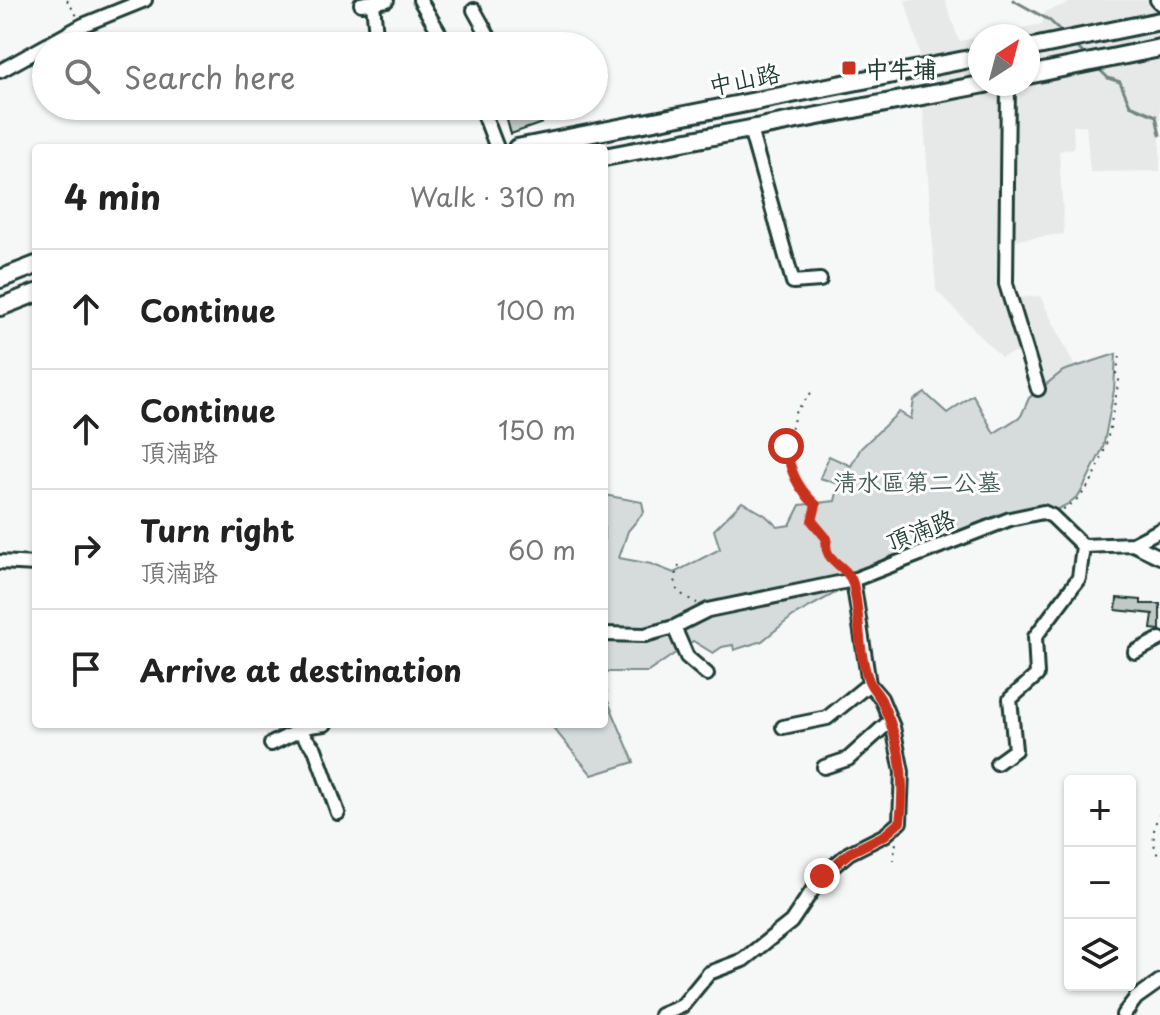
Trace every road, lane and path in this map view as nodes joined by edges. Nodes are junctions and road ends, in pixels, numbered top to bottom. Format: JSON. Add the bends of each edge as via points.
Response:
{"nodes":[{"id":1,"x":67,"y":0,"type":"edge"},
{"id":2,"x":145,"y":0,"type":"edge"},
{"id":3,"x":387,"y":0,"type":"edge"},
{"id":4,"x":420,"y":0,"type":"edge"},
{"id":5,"x":474,"y":10,"type":"dead end"},
{"id":6,"x":1160,"y":21,"type":"edge"},
{"id":7,"x":83,"y":25,"type":"junction"},
{"id":8,"x":70,"y":32,"type":"edge"},
{"id":9,"x":374,"y":32,"type":"edge"},
{"id":10,"x":439,"y":32,"type":"edge"},
{"id":11,"x":486,"y":32,"type":"edge"},
{"id":12,"x":1040,"y":46,"type":"edge"},
{"id":13,"x":1160,"y":48,"type":"edge"},
{"id":14,"x":32,"y":53,"type":"edge"},
{"id":15,"x":968,"y":59,"type":"edge"},
{"id":16,"x":0,"y":71,"type":"edge"},
{"id":17,"x":1040,"y":73,"type":"edge"},
{"id":18,"x":968,"y":87,"type":"edge"},
{"id":19,"x":1008,"y":96,"type":"edge"},
{"id":20,"x":486,"y":120,"type":"edge"},
{"id":21,"x":750,"y":129,"type":"junction"},
{"id":22,"x":495,"y":144,"type":"edge"},
{"id":23,"x":537,"y":144,"type":"edge"},
{"id":24,"x":608,"y":156,"type":"edge"},
{"id":25,"x":32,"y":267,"type":"edge"},
{"id":26,"x":0,"y":279,"type":"edge"},
{"id":27,"x":820,"y":280,"type":"dead end"},
{"id":28,"x":32,"y":295,"type":"edge"},
{"id":29,"x":0,"y":307,"type":"edge"},
{"id":30,"x":1120,"y":356,"type":"dead end"},
{"id":31,"x":1038,"y":389,"type":"dead end"},
{"id":32,"x":811,"y":393,"type":"dead end"},
{"id":33,"x":1052,"y":516,"type":"junction"},
{"id":34,"x":1160,"y":530,"type":"edge"},
{"id":35,"x":1133,"y":544,"type":"junction"},
{"id":36,"x":1083,"y":546,"type":"junction"},
{"id":37,"x":1160,"y":557,"type":"edge"},
{"id":38,"x":0,"y":562,"type":"edge"},
{"id":39,"x":32,"y":564,"type":"edge"},
{"id":40,"x":679,"y":565,"type":"dead end"},
{"id":41,"x":853,"y":580,"type":"junction"},
{"id":42,"x":708,"y":610,"type":"junction"},
{"id":43,"x":674,"y":627,"type":"junction"},
{"id":44,"x":608,"y":634,"type":"edge"},
{"id":45,"x":1160,"y":639,"type":"edge"},
{"id":46,"x":1135,"y":652,"type":"dead end"},
{"id":47,"x":707,"y":674,"type":"dead end"},
{"id":48,"x":869,"y":684,"type":"junction"},
{"id":49,"x":890,"y":721,"type":"junction"},
{"id":50,"x":783,"y":727,"type":"dead end"},
{"id":51,"x":304,"y":728,"type":"edge"},
{"id":52,"x":306,"y":728,"type":"edge"},
{"id":53,"x":271,"y":744,"type":"dead end"},
{"id":54,"x":997,"y":763,"type":"dead end"},
{"id":55,"x":824,"y":767,"type":"dead end"},
{"id":56,"x":338,"y":813,"type":"dead end"},
{"id":57,"x":1160,"y":814,"type":"edge"},
{"id":58,"x":1160,"y":859,"type":"edge"},
{"id":59,"x":1160,"y":981,"type":"edge"},
{"id":60,"x":661,"y":1015,"type":"edge"},
{"id":61,"x":1123,"y":1015,"type":"edge"}],
"edges":[{"from":1,"to":7,"type":"path"},
{"from":2,"to":7,"type":"street"},
{"from":3,"to":9,"type":"street","via":[[367,4]]},
{"from":4,"to":10,"type":"street"},
{"from":5,"to":11,"type":"street"},
{"from":6,"to":12,"type":"main road"},
{"from":7,"to":8,"type":"street"},
{"from":13,"to":17,"type":"main road"},
{"from":14,"to":16,"type":"street"},
{"from":15,"to":23,"type":"main road","name":"中山路"},
{"from":18,"to":21,"type":"main road"},
{"from":19,"to":31,"type":"street","via":[[1006,284]]},
{"from":20,"to":22,"type":"street"},
{"from":21,"to":24,"type":"main road"},
{"from":21,"to":27,"type":"street","via":[[793,282]]},
{"from":25,"to":26,"type":"main road"},
{"from":28,"to":29,"type":"main road"},
{"from":30,"to":33,"type":"path","via":[[1105,445],[1094,476],[1083,494]]},
{"from":32,"to":41,"type":"path","via":[[794,414],[786,446],[789,467],[801,492],[816,505],[812,521],[827,539],[829,557]]},
{"from":33,"to":36,"type":"street"},
{"from":33,"to":41,"type":"street","name":"頂湳路","via":[[1043,512],[1010,519]]},
{"from":34,"to":35,"type":"street"},
{"from":35,"to":36,"type":"street"},
{"from":35,"to":37,"type":"street"},
{"from":36,"to":54,"type":"street","via":[[1079,578],[1035,637],[1037,675],[1010,699],[1015,750]]},
{"from":38,"to":39,"type":"street"},
{"from":40,"to":42,"type":"path","via":[[674,584],[678,593]]},
{"from":41,"to":42,"type":"street","name":"頂湳路"},
{"from":41,"to":48,"type":"street"},
{"from":42,"to":43,"type":"street","name":"頂湳路"},
{"from":43,"to":44,"type":"street","name":"頂湳路","via":[[645,635]]},
{"from":43,"to":47,"type":"street","via":[[687,657]]},
{"from":45,"to":46,"type":"street"},
{"from":48,"to":49,"type":"street"},
{"from":48,"to":50,"type":"street","via":[[827,718]]},
{"from":49,"to":55,"type":"street","via":[[848,759]]},
{"from":49,"to":60,"type":"street","via":[[902,772],[900,822],[822,876],[791,922],[743,960],[709,973],[682,1006]]},
{"from":51,"to":53,"type":"street"},
{"from":52,"to":56,"type":"street"},
{"from":57,"to":58,"type":"path","via":[[1154,823]]},
{"from":59,"to":61,"type":"street"}]}
